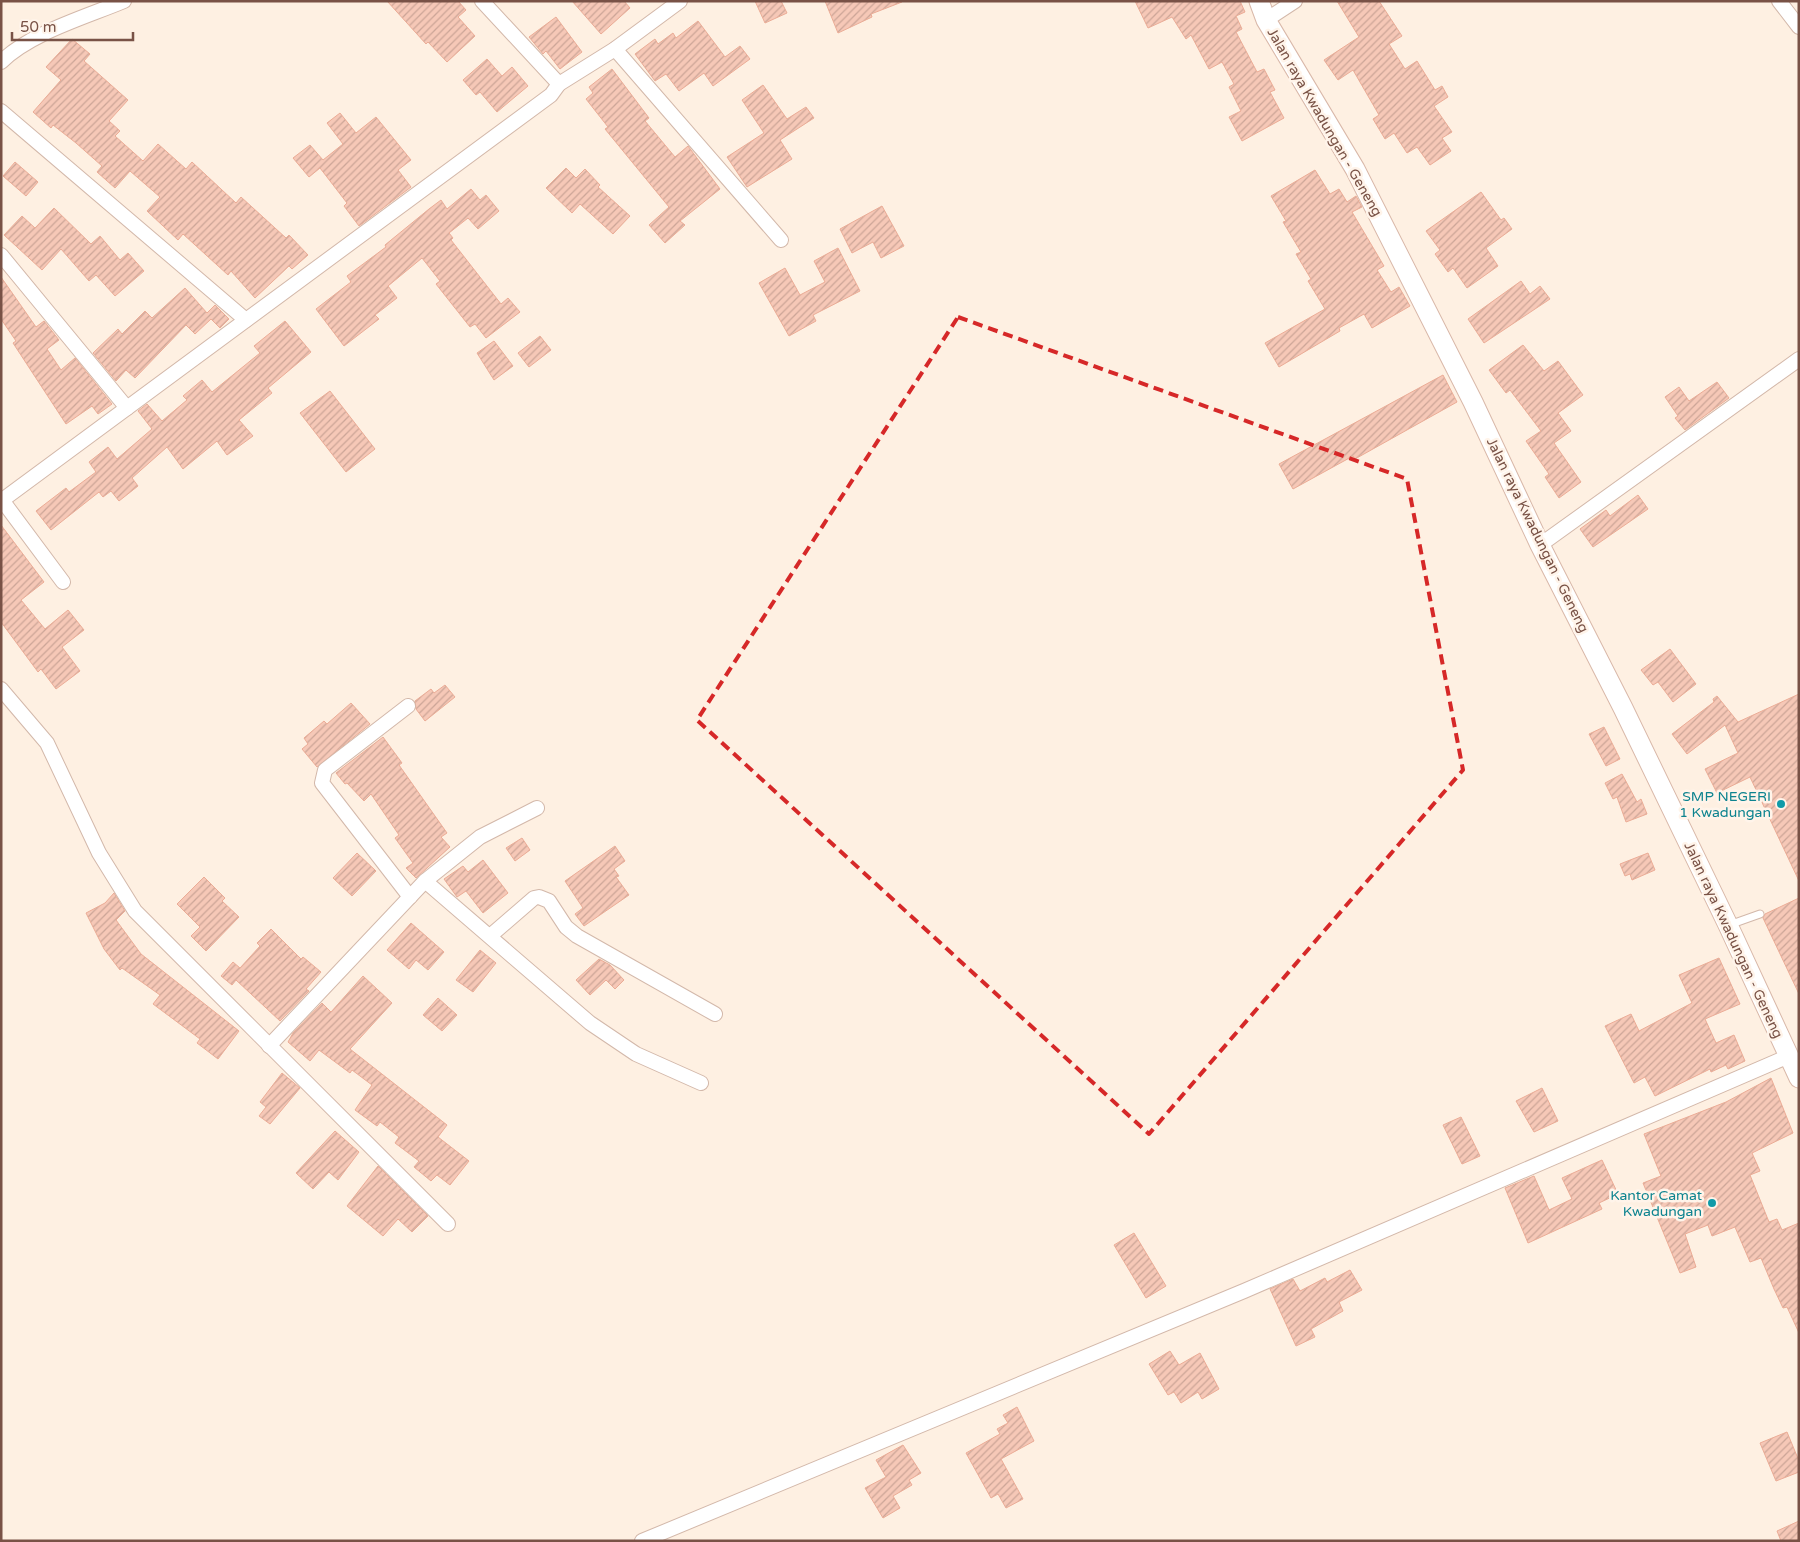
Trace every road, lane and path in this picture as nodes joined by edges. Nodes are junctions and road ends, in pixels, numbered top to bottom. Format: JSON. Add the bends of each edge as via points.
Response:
{"nodes":[{"id":1,"x":124,"y":1,"type":"edge"},
{"id":2,"x":482,"y":1,"type":"edge"},
{"id":3,"x":680,"y":1,"type":"edge"},
{"id":4,"x":1259,"y":1,"type":"edge"},
{"id":5,"x":1295,"y":1,"type":"edge"},
{"id":6,"x":1779,"y":1,"type":"edge"},
{"id":7,"x":1266,"y":20,"type":"junction"},
{"id":8,"x":1799,"y":27,"type":"edge"},
{"id":9,"x":615,"y":49,"type":"junction"},
{"id":10,"x":1,"y":62,"type":"edge"},
{"id":11,"x":558,"y":84,"type":"junction"},
{"id":12,"x":1,"y":112,"type":"edge"},
{"id":13,"x":781,"y":240,"type":"dead end"},
{"id":14,"x":1,"y":255,"type":"edge"},
{"id":15,"x":246,"y":320,"type":"junction"},
{"id":16,"x":1799,"y":359,"type":"edge"},
{"id":17,"x":127,"y":408,"type":"junction"},
{"id":18,"x":2,"y":501,"type":"edge"},
{"id":19,"x":1540,"y":545,"type":"junction"},
{"id":20,"x":63,"y":582,"type":"dead end"},
{"id":21,"x":1,"y":689,"type":"edge"},
{"id":22,"x":408,"y":706,"type":"dead end"},
{"id":23,"x":537,"y":808,"type":"dead end"},
{"id":24,"x":425,"y":882,"type":"junction"},
{"id":25,"x":410,"y":897,"type":"junction"},
{"id":26,"x":1760,"y":914,"type":"dead end"},
{"id":27,"x":1728,"y":926,"type":"junction"},
{"id":28,"x":490,"y":936,"type":"junction"},
{"id":29,"x":715,"y":1014,"type":"dead end"},
{"id":30,"x":269,"y":1046,"type":"junction"},
{"id":31,"x":1795,"y":1067,"type":"edge"},
{"id":32,"x":701,"y":1083,"type":"dead end"},
{"id":33,"x":448,"y":1224,"type":"dead end"},
{"id":34,"x":642,"y":1541,"type":"edge"}],
"edges":[{"from":1,"to":10,"type":"street","via":[[38,38]]},
{"from":2,"to":11,"type":"street"},
{"from":3,"to":9,"type":"street"},
{"from":4,"to":7,"type":"main road","name":"Jalan raya Kwadungan - Geneng"},
{"from":5,"to":7,"type":"street"},
{"from":6,"to":8,"type":"street"},
{"from":7,"to":19,"type":"main road","name":"Jalan raya Kwadungan - Geneng","via":[[1355,169],[1473,402]]},
{"from":9,"to":11,"type":"street"},
{"from":9,"to":13,"type":"street"},
{"from":11,"to":15,"type":"street","via":[[551,95]]},
{"from":12,"to":15,"type":"street"},
{"from":14,"to":17,"type":"street"},
{"from":15,"to":17,"type":"street"},
{"from":16,"to":19,"type":"street"},
{"from":17,"to":18,"type":"street"},
{"from":18,"to":20,"type":"street"},
{"from":19,"to":27,"type":"main road","name":"Jalan raya Kwadungan - Geneng"},
{"from":21,"to":30,"type":"street","via":[[47,743],[99,853],[135,911]]},
{"from":22,"to":25,"type":"street","via":[[325,770],[322,783]]},
{"from":23,"to":24,"type":"street","via":[[480,837]]},
{"from":24,"to":25,"type":"street"},
{"from":24,"to":28,"type":"street"},
{"from":25,"to":30,"type":"street"},
{"from":26,"to":27,"type":"lane"},
{"from":27,"to":31,"type":"main road","name":"Jalan raya Kwadungan - Geneng"},
{"from":28,"to":29,"type":"street","via":[[534,898],[544,898],[577,936]]},
{"from":28,"to":32,"type":"street","via":[[590,1023],[619,1044]]},
{"from":30,"to":33,"type":"street"},
{"from":31,"to":34,"type":"street"}]}
